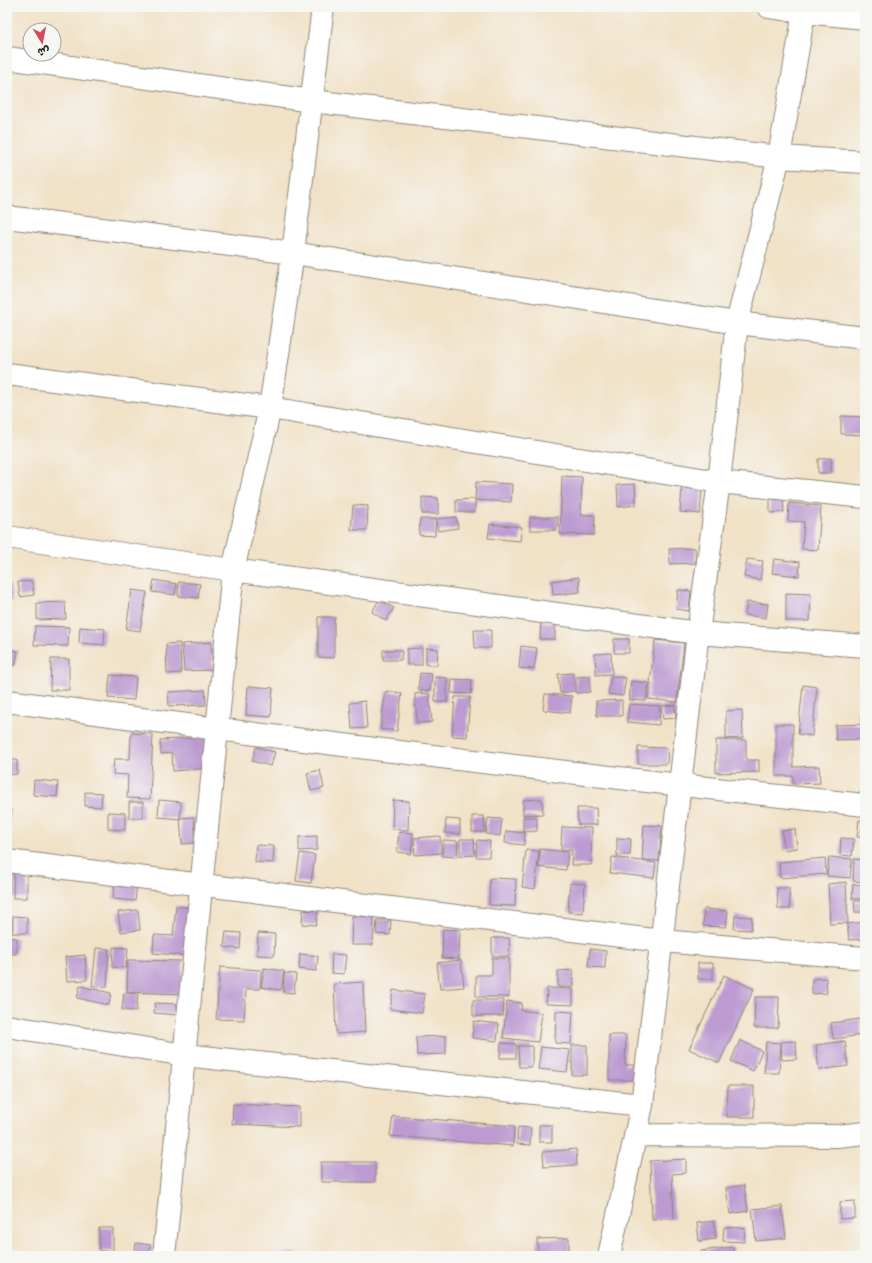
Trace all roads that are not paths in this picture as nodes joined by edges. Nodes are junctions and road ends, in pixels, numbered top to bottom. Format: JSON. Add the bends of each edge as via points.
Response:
{"nodes":[{"id":1,"x":323,"y":7,"type":"edge"},
{"id":2,"x":768,"y":7,"type":"edge"},
{"id":3,"x":805,"y":10,"type":"edge"},
{"id":4,"x":865,"y":18,"type":"edge"},
{"id":5,"x":7,"y":58,"type":"edge"},
{"id":6,"x":312,"y":101,"type":"junction"},
{"id":7,"x":779,"y":157,"type":"junction"},
{"id":8,"x":865,"y":162,"type":"edge"},
{"id":9,"x":7,"y":217,"type":"edge"},
{"id":10,"x":293,"y":252,"type":"junction"},
{"id":11,"x":737,"y":323,"type":"junction"},
{"id":12,"x":865,"y":338,"type":"edge"},
{"id":13,"x":7,"y":374,"type":"edge"},
{"id":14,"x":270,"y":408,"type":"junction"},
{"id":15,"x":718,"y":482,"type":"junction"},
{"id":16,"x":865,"y":497,"type":"edge"},
{"id":17,"x":7,"y":536,"type":"edge"},
{"id":18,"x":232,"y":570,"type":"junction"},
{"id":19,"x":698,"y":633,"type":"junction"},
{"id":20,"x":865,"y":646,"type":"edge"},
{"id":21,"x":7,"y":701,"type":"edge"},
{"id":22,"x":217,"y":730,"type":"junction"},
{"id":23,"x":680,"y":786,"type":"junction"},
{"id":24,"x":865,"y":805,"type":"edge"},
{"id":25,"x":7,"y":861,"type":"edge"},
{"id":26,"x":202,"y":884,"type":"junction"},
{"id":27,"x":662,"y":940,"type":"junction"},
{"id":28,"x":865,"y":958,"type":"edge"},
{"id":29,"x":7,"y":1026,"type":"edge"},
{"id":30,"x":185,"y":1054,"type":"junction"},
{"id":31,"x":642,"y":1105,"type":"junction"},
{"id":32,"x":865,"y":1133,"type":"edge"},
{"id":33,"x":636,"y":1135,"type":"junction"},
{"id":34,"x":164,"y":1256,"type":"edge"},
{"id":35,"x":609,"y":1256,"type":"edge"}],
"edges":[{"from":1,"to":6,"type":"street"},
{"from":2,"to":3,"type":"street"},
{"from":3,"to":4,"type":"street"},
{"from":3,"to":7,"type":"street"},
{"from":5,"to":6,"type":"street"},
{"from":6,"to":7,"type":"street"},
{"from":6,"to":10,"type":"street"},
{"from":7,"to":8,"type":"street"},
{"from":7,"to":11,"type":"street"},
{"from":9,"to":10,"type":"street"},
{"from":10,"to":11,"type":"street"},
{"from":10,"to":14,"type":"street"},
{"from":11,"to":12,"type":"street"},
{"from":11,"to":15,"type":"street"},
{"from":13,"to":14,"type":"street"},
{"from":14,"to":15,"type":"street"},
{"from":14,"to":18,"type":"street"},
{"from":15,"to":16,"type":"street"},
{"from":15,"to":19,"type":"street"},
{"from":17,"to":18,"type":"street"},
{"from":18,"to":19,"type":"street"},
{"from":18,"to":22,"type":"street"},
{"from":19,"to":20,"type":"street"},
{"from":19,"to":23,"type":"street"},
{"from":21,"to":22,"type":"street"},
{"from":22,"to":23,"type":"street"},
{"from":22,"to":26,"type":"street"},
{"from":23,"to":24,"type":"street"},
{"from":23,"to":27,"type":"street"},
{"from":25,"to":26,"type":"street"},
{"from":26,"to":27,"type":"street"},
{"from":26,"to":30,"type":"street"},
{"from":27,"to":28,"type":"street"},
{"from":27,"to":31,"type":"street"},
{"from":29,"to":30,"type":"street"},
{"from":30,"to":31,"type":"street"},
{"from":30,"to":34,"type":"street"},
{"from":31,"to":33,"type":"street"},
{"from":32,"to":33,"type":"street","via":[[837,1136]]},
{"from":33,"to":35,"type":"street"}]}
